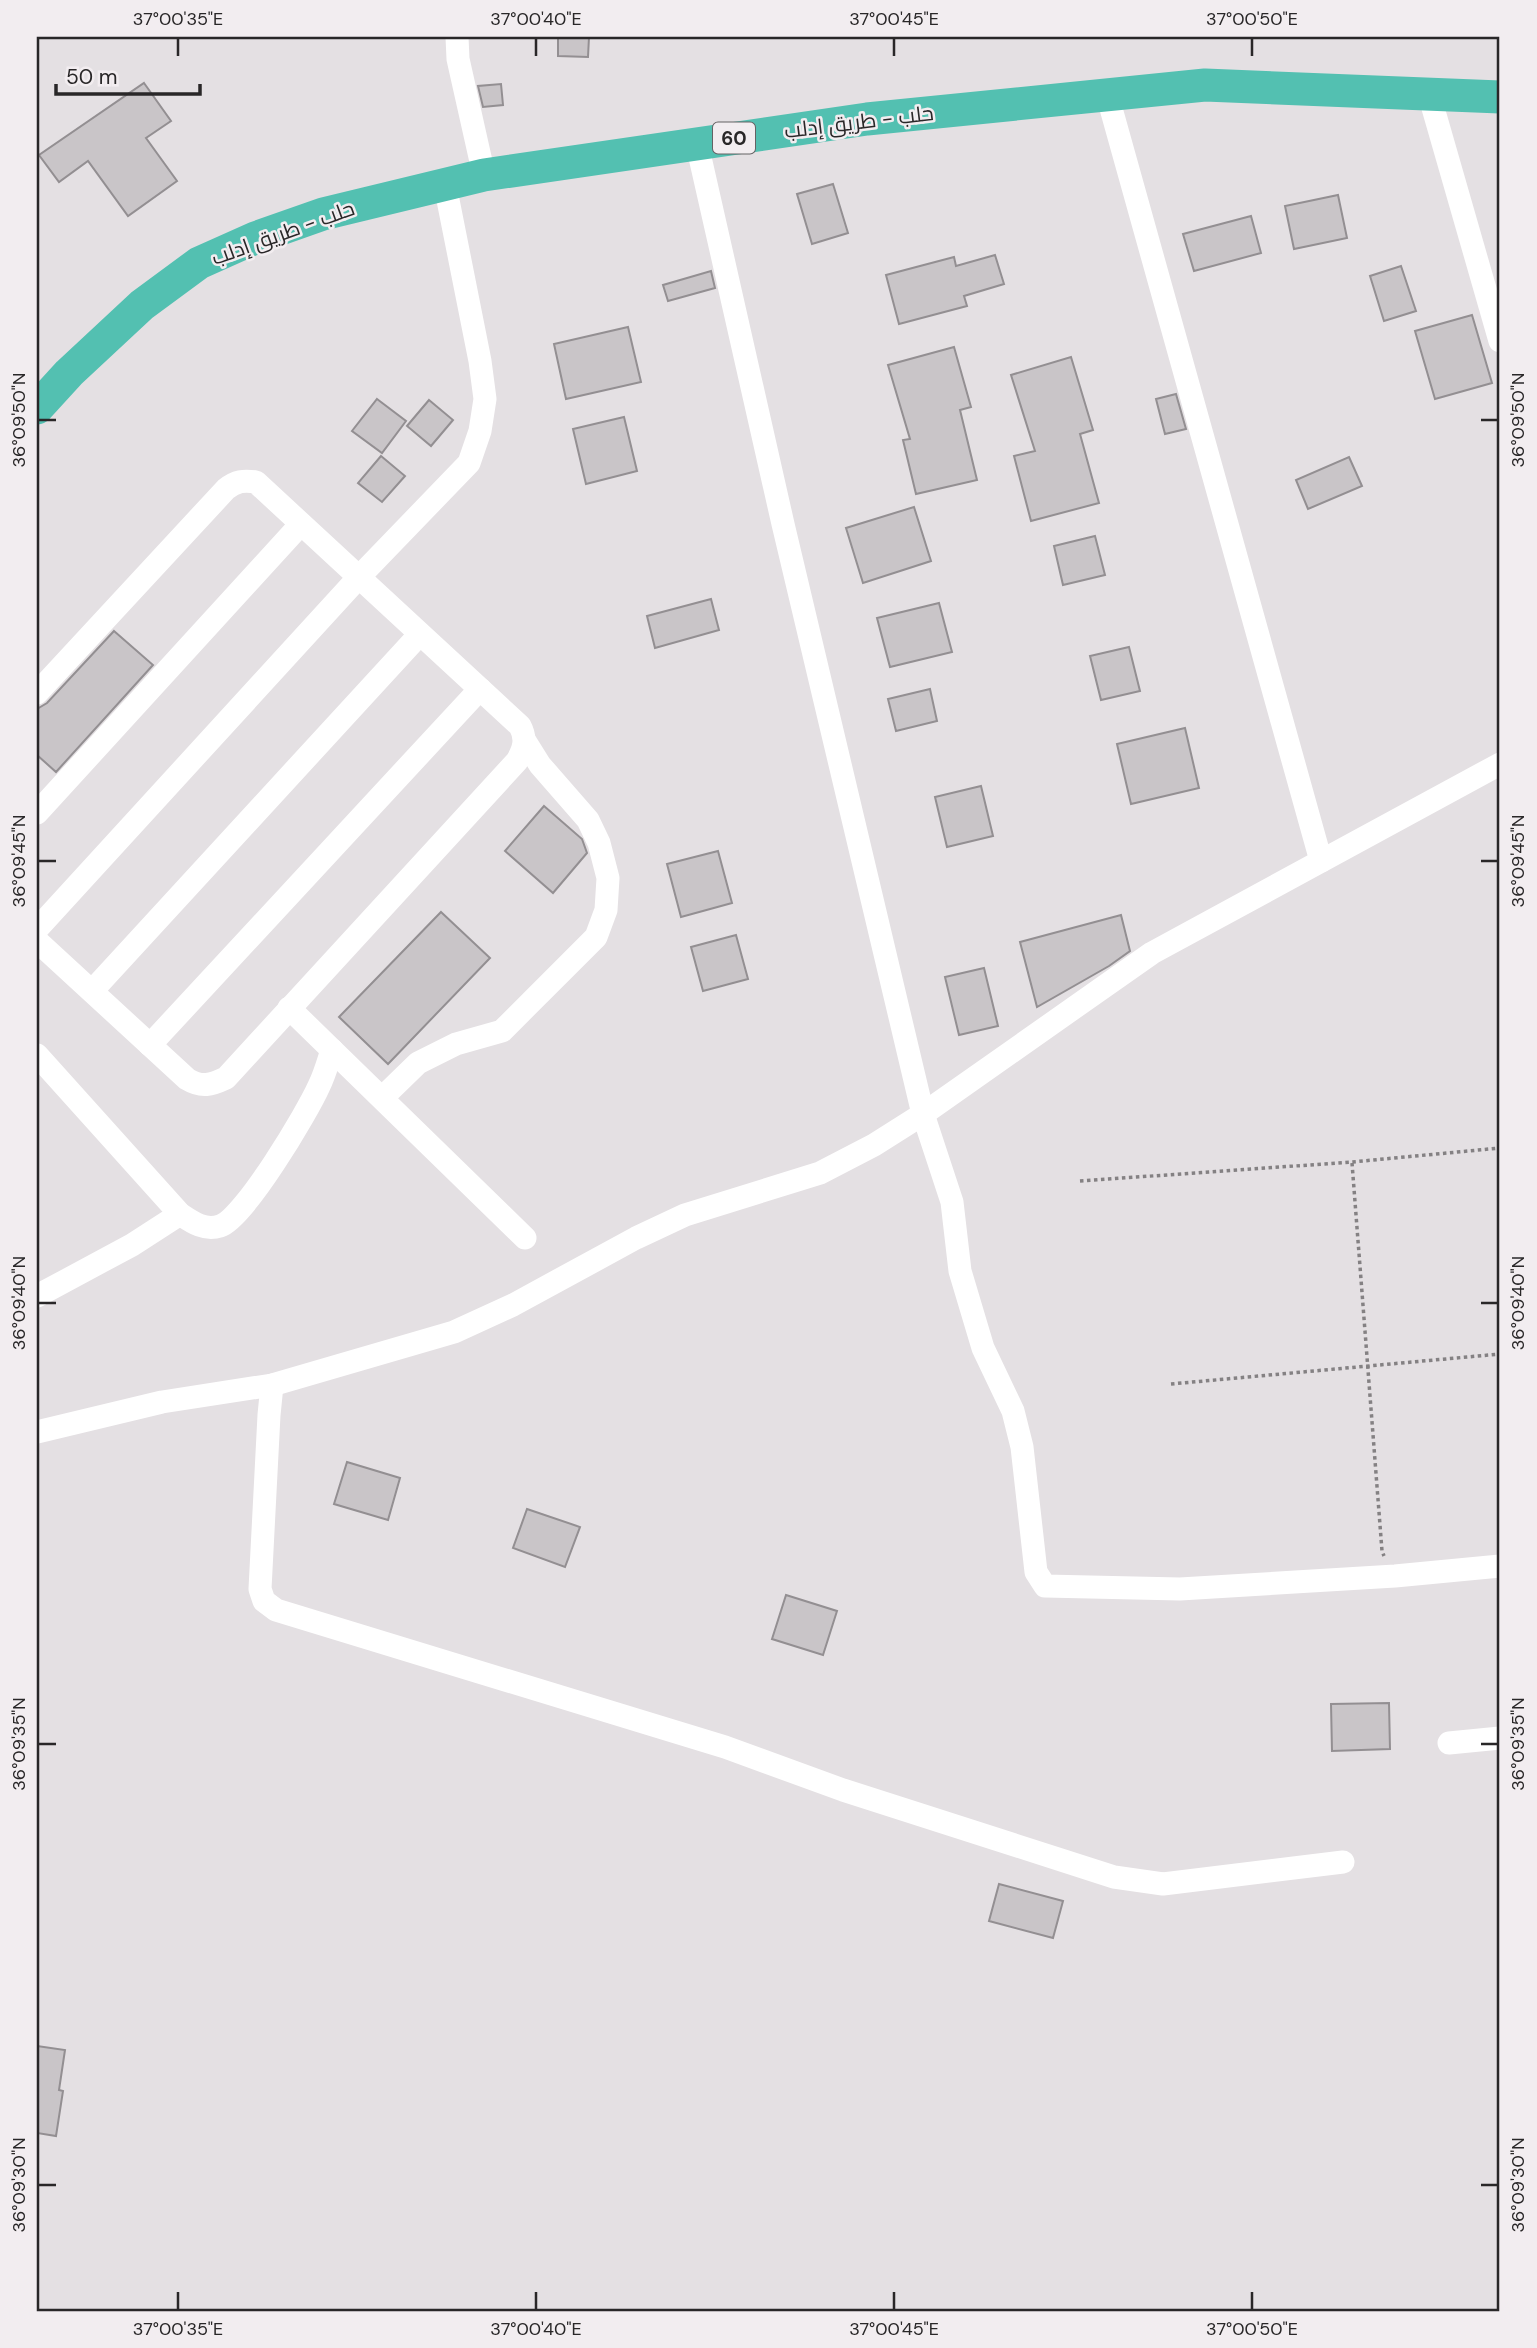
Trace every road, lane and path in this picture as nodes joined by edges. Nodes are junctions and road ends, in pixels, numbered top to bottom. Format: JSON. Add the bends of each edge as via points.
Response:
{"nodes":[{"id":1,"x":457,"y":37,"type":"edge"},
{"id":2,"x":1107,"y":94,"type":"junction"},
{"id":3,"x":1429,"y":94,"type":"junction"},
{"id":4,"x":1500,"y":97,"type":"edge"},
{"id":5,"x":697,"y":144,"type":"junction"},
{"id":6,"x":484,"y":175,"type":"junction"},
{"id":7,"x":445,"y":185,"type":"junction"},
{"id":8,"x":1500,"y":341,"type":"edge"},
{"id":9,"x":37,"y":408,"type":"edge"},
{"id":10,"x":301,"y":524,"type":"junction"},
{"id":11,"x":359,"y":577,"type":"junction"},
{"id":12,"x":420,"y":634,"type":"junction"},
{"id":13,"x":480,"y":689,"type":"junction"},
{"id":14,"x":37,"y":693,"type":"edge"},
{"id":15,"x":525,"y":741,"type":"junction"},
{"id":16,"x":1500,"y":764,"type":"edge"},
{"id":17,"x":37,"y":813,"type":"edge"},
{"id":18,"x":1321,"y":862,"type":"junction"},
{"id":19,"x":38,"y":943,"type":"edge"},
{"id":20,"x":92,"y":991,"type":"junction"},
{"id":21,"x":289,"y":1008,"type":"junction"},
{"id":22,"x":150,"y":1045,"type":"junction"},
{"id":23,"x":332,"y":1050,"type":"junction"},
{"id":24,"x":37,"y":1055,"type":"edge"},
{"id":25,"x":382,"y":1098,"type":"junction"},
{"id":26,"x":923,"y":1114,"type":"junction"},
{"id":27,"x":1500,"y":1148,"type":"edge"},
{"id":28,"x":1352,"y":1162,"type":"junction"},
{"id":29,"x":1080,"y":1181,"type":"dead end"},
{"id":30,"x":180,"y":1214,"type":"junction"},
{"id":31,"x":525,"y":1238,"type":"dead end"},
{"id":32,"x":37,"y":1296,"type":"edge"},
{"id":33,"x":1500,"y":1354,"type":"edge"},
{"id":34,"x":1368,"y":1365,"type":"junction"},
{"id":35,"x":1171,"y":1384,"type":"dead end"},
{"id":36,"x":272,"y":1385,"type":"junction"},
{"id":37,"x":37,"y":1432,"type":"edge"},
{"id":38,"x":1500,"y":1566,"type":"edge"},
{"id":39,"x":1395,"y":1576,"type":"junction"},
{"id":40,"x":1500,"y":1738,"type":"edge"},
{"id":41,"x":1449,"y":1743,"type":"dead end"},
{"id":42,"x":1343,"y":1862,"type":"dead end"}],
"edges":[{"from":1,"to":6,"type":"street"},
{"from":2,"to":3,"type":"highway","name":"حلب - طريق إدلب","number":"60","via":[[1205,85]]},
{"from":2,"to":5,"type":"highway","name":"حلب - طريق إدلب","number":"60","via":[[867,118]]},
{"from":2,"to":18,"type":"street"},
{"from":3,"to":4,"type":"highway","name":"حلب - طريق إدلب","number":"60"},
{"from":3,"to":8,"type":"street"},
{"from":5,"to":6,"type":"highway","name":"حلب - طريق إدلب","number":"60"},
{"from":5,"to":26,"type":"street"},
{"from":6,"to":7,"type":"highway","name":"حلب - طريق إدلب","number":"60"},
{"from":7,"to":9,"type":"highway","name":"حلب - طريق إدلب","number":"60","via":[[323,214],[199,263],[142,305]]},
{"from":7,"to":11,"type":"street","via":[[480,361],[485,399],[480,430],[470,463]]},
{"from":10,"to":11,"type":"street"},
{"from":10,"to":14,"type":"street","via":[[256,482],[232,484]]},
{"from":10,"to":17,"type":"street"},
{"from":11,"to":12,"type":"street"},
{"from":11,"to":19,"type":"street"},
{"from":12,"to":13,"type":"street"},
{"from":12,"to":20,"type":"street"},
{"from":13,"to":15,"type":"street","via":[[520,726]]},
{"from":13,"to":22,"type":"street"},
{"from":15,"to":21,"type":"street","via":[[517,761]]},
{"from":15,"to":25,"type":"street","via":[[588,820],[599,843],[608,878],[606,910],[596,937],[502,1031],[456,1044],[418,1063]]},
{"from":16,"to":18,"type":"street"},
{"from":18,"to":26,"type":"street","via":[[1152,953]]},
{"from":19,"to":20,"type":"street"},
{"from":20,"to":22,"type":"street"},
{"from":21,"to":22,"type":"street","via":[[226,1077],[206,1086],[187,1079]]},
{"from":21,"to":23,"type":"street"},
{"from":23,"to":25,"type":"street"},
{"from":23,"to":30,"type":"street","via":[[319,1087],[267,1175],[238,1213],[221,1226],[200,1227]]},
{"from":24,"to":30,"type":"street"},
{"from":25,"to":31,"type":"street"},
{"from":26,"to":36,"type":"street","via":[[820,1173],[685,1215],[454,1332]]},
{"from":26,"to":39,"type":"street","via":[[952,1202],[960,1271],[983,1348],[1013,1411],[1023,1447],[1036,1572],[1045,1586],[1180,1589]]},
{"from":27,"to":28,"type":"path"},
{"from":28,"to":29,"type":"path"},
{"from":28,"to":34,"type":"path"},
{"from":30,"to":32,"type":"street"},
{"from":33,"to":34,"type":"path"},
{"from":34,"to":35,"type":"path"},
{"from":34,"to":39,"type":"path","via":[[1382,1551]]},
{"from":36,"to":37,"type":"street","via":[[162,1402]]},
{"from":36,"to":42,"type":"street","via":[[260,1589],[264,1601],[276,1610],[725,1747],[1114,1877],[1163,1884]]},
{"from":38,"to":39,"type":"street"},
{"from":40,"to":41,"type":"street"}]}
